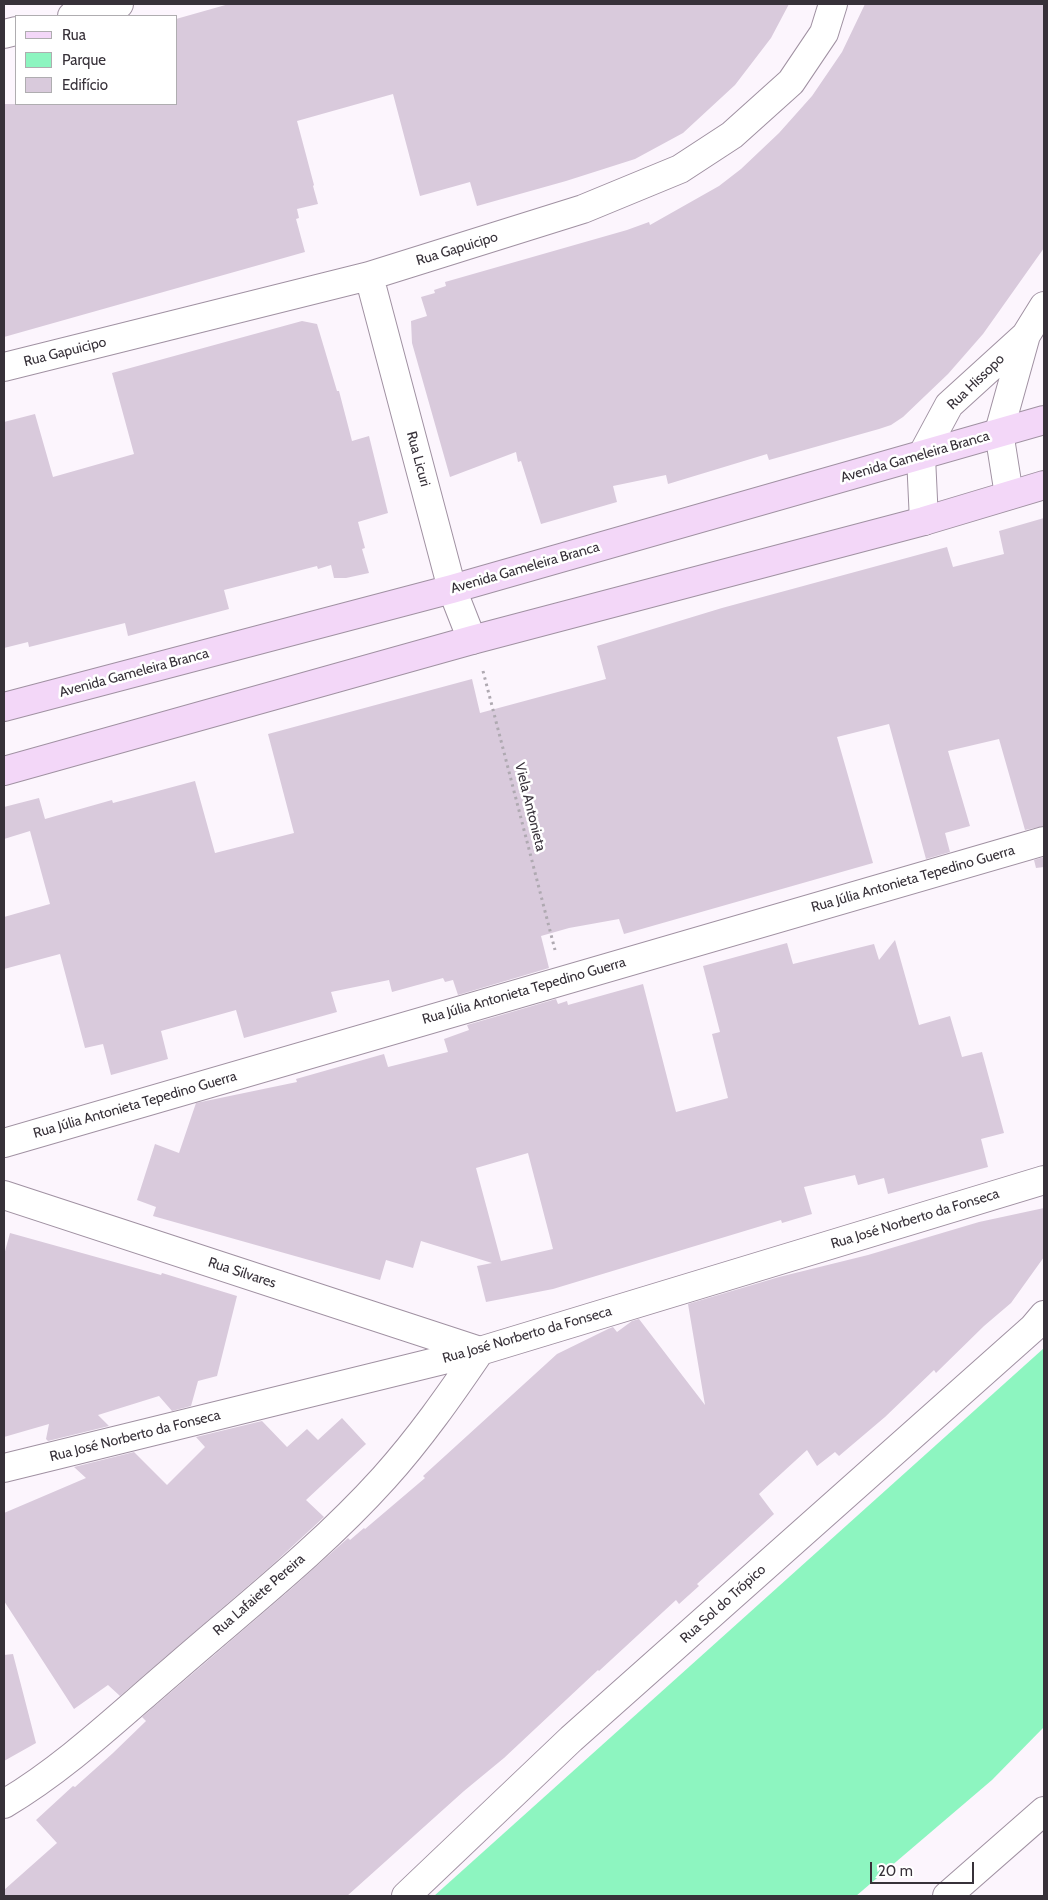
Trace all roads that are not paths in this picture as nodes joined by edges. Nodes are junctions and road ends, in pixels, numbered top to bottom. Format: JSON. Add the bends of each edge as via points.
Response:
{"nodes":[{"id":1,"x":119,"y":4,"type":"edge"},
{"id":2,"x":833,"y":4,"type":"edge"},
{"id":3,"x":76,"y":15,"type":"edge"},
{"id":4,"x":369,"y":276,"type":"junction"},
{"id":5,"x":1044,"y":306,"type":"edge"},
{"id":6,"x":1026,"y":335,"type":"junction"},
{"id":7,"x":4,"y":368,"type":"edge"},
{"id":8,"x":1044,"y":420,"type":"edge"},
{"id":9,"x":1000,"y":432,"type":"junction"},
{"id":10,"x":921,"y":456,"type":"junction"},
{"id":11,"x":1044,"y":486,"type":"edge"},
{"id":12,"x":1009,"y":495,"type":"junction"},
{"id":13,"x":924,"y":521,"type":"junction"},
{"id":14,"x":452,"y":589,"type":"junction"},
{"id":15,"x":472,"y":640,"type":"junction"},
{"id":16,"x":4,"y":707,"type":"edge"},
{"id":17,"x":4,"y":771,"type":"edge"},
{"id":18,"x":1044,"y":841,"type":"edge"},
{"id":19,"x":4,"y":1143,"type":"edge"},
{"id":20,"x":1044,"y":1180,"type":"edge"},
{"id":21,"x":4,"y":1195,"type":"edge"},
{"id":22,"x":1044,"y":1315,"type":"edge"},
{"id":23,"x":480,"y":1351,"type":"junction"},
{"id":24,"x":4,"y":1468,"type":"edge"},
{"id":25,"x":4,"y":1804,"type":"edge"},
{"id":26,"x":1044,"y":1811,"type":"edge"},
{"id":27,"x":406,"y":1896,"type":"edge"},
{"id":28,"x":947,"y":1896,"type":"edge"}],
"edges":[{"from":1,"to":3,"type":"street"},
{"from":2,"to":4,"type":"street","name":"Rua Gapuicipo","via":[[824,33],[791,82],[732,135],[680,169],[583,209]]},
{"from":4,"to":7,"type":"street","name":"Rua Gapuicipo"},
{"from":4,"to":14,"type":"street","name":"Rua Licuri"},
{"from":5,"to":6,"type":"street","name":"Rua Hissopo"},
{"from":6,"to":9,"type":"street","name":"Rua Hissopo"},
{"from":6,"to":10,"type":"street","name":"Rua Hissopo","via":[[950,404]]},
{"from":8,"to":9,"type":"main road","name":"Avenida Gameleira Branca"},
{"from":9,"to":10,"type":"main road","name":"Avenida Gameleira Branca"},
{"from":9,"to":12,"type":"street","name":"Rua Hissopo"},
{"from":10,"to":13,"type":"street"},
{"from":10,"to":14,"type":"main road","name":"Avenida Gameleira Branca"},
{"from":11,"to":12,"type":"main road"},
{"from":12,"to":13,"type":"main road"},
{"from":13,"to":15,"type":"main road"},
{"from":14,"to":15,"type":"street","name":"Rua Licuri"},
{"from":14,"to":16,"type":"main road","name":"Avenida Gameleira Branca"},
{"from":15,"to":17,"type":"main road"},
{"from":18,"to":19,"type":"street","name":"Rua Júlia Antonieta Tepedino Guerra"},
{"from":20,"to":23,"type":"street","name":"Rua José Norberto da Fonseca"},
{"from":21,"to":23,"type":"street","name":"Rua Silvares"},
{"from":22,"to":27,"type":"street","name":"Rua Sol do Trópico","via":[[1026,1335],[571,1739]]},
{"from":23,"to":24,"type":"street","name":"Rua José Norberto da Fonseca"},
{"from":23,"to":25,"type":"street","name":"Rua Lafaiete Pereira","via":[[434,1419],[384,1478],[325,1539],[115,1720],[26,1791]]},
{"from":26,"to":28,"type":"street"}]}
